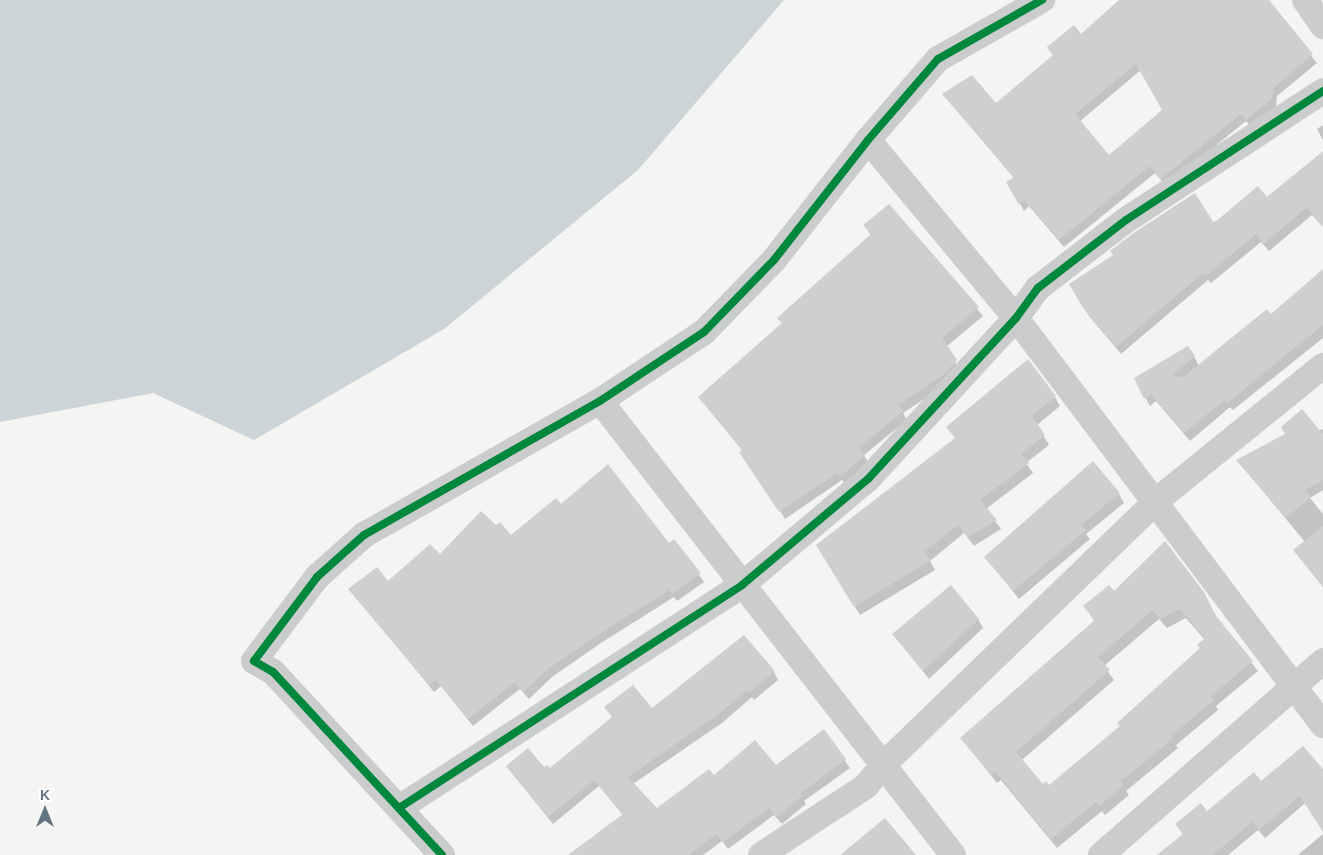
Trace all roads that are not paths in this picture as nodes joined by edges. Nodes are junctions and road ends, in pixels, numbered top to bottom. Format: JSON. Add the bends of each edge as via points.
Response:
{"nodes":[{"id":1,"x":1042,"y":0,"type":"edge"},
{"id":2,"x":1305,"y":0,"type":"edge"},
{"id":3,"x":1323,"y":26,"type":"edge"},
{"id":4,"x":1323,"y":91,"type":"edge"},
{"id":5,"x":868,"y":140,"type":"junction"},
{"id":6,"x":1016,"y":318,"type":"junction"},
{"id":7,"x":1323,"y":366,"type":"edge"},
{"id":8,"x":600,"y":402,"type":"junction"},
{"id":9,"x":1156,"y":501,"type":"junction"},
{"id":10,"x":742,"y":584,"type":"junction"},
{"id":11,"x":1323,"y":661,"type":"edge"},
{"id":12,"x":1294,"y":684,"type":"junction"},
{"id":13,"x":1323,"y":725,"type":"edge"},
{"id":14,"x":882,"y":766,"type":"junction"},
{"id":15,"x":399,"y":808,"type":"junction"},
{"id":16,"x":442,"y":855,"type":"edge"},
{"id":17,"x":761,"y":855,"type":"edge"},
{"id":18,"x":953,"y":855,"type":"edge"},
{"id":19,"x":1101,"y":855,"type":"edge"}],
"edges":[{"from":1,"to":5,"type":"street","via":[[938,59]]},
{"from":2,"to":3,"type":"street"},
{"from":4,"to":6,"type":"street","via":[[1126,220],[1038,288]]},
{"from":5,"to":6,"type":"street"},
{"from":5,"to":8,"type":"street","via":[[774,260],[704,332]]},
{"from":6,"to":9,"type":"street"},
{"from":6,"to":10,"type":"street","via":[[868,479]]},
{"from":7,"to":9,"type":"street"},
{"from":8,"to":10,"type":"street"},
{"from":8,"to":15,"type":"street","via":[[364,535],[317,577],[254,661],[273,672]]},
{"from":9,"to":12,"type":"street"},
{"from":9,"to":14,"type":"street"},
{"from":10,"to":14,"type":"street"},
{"from":10,"to":15,"type":"street"},
{"from":11,"to":12,"type":"street"},
{"from":12,"to":13,"type":"street"},
{"from":12,"to":19,"type":"street"},
{"from":14,"to":17,"type":"street","via":[[866,786]]},
{"from":14,"to":18,"type":"street"},
{"from":15,"to":16,"type":"street"}]}
